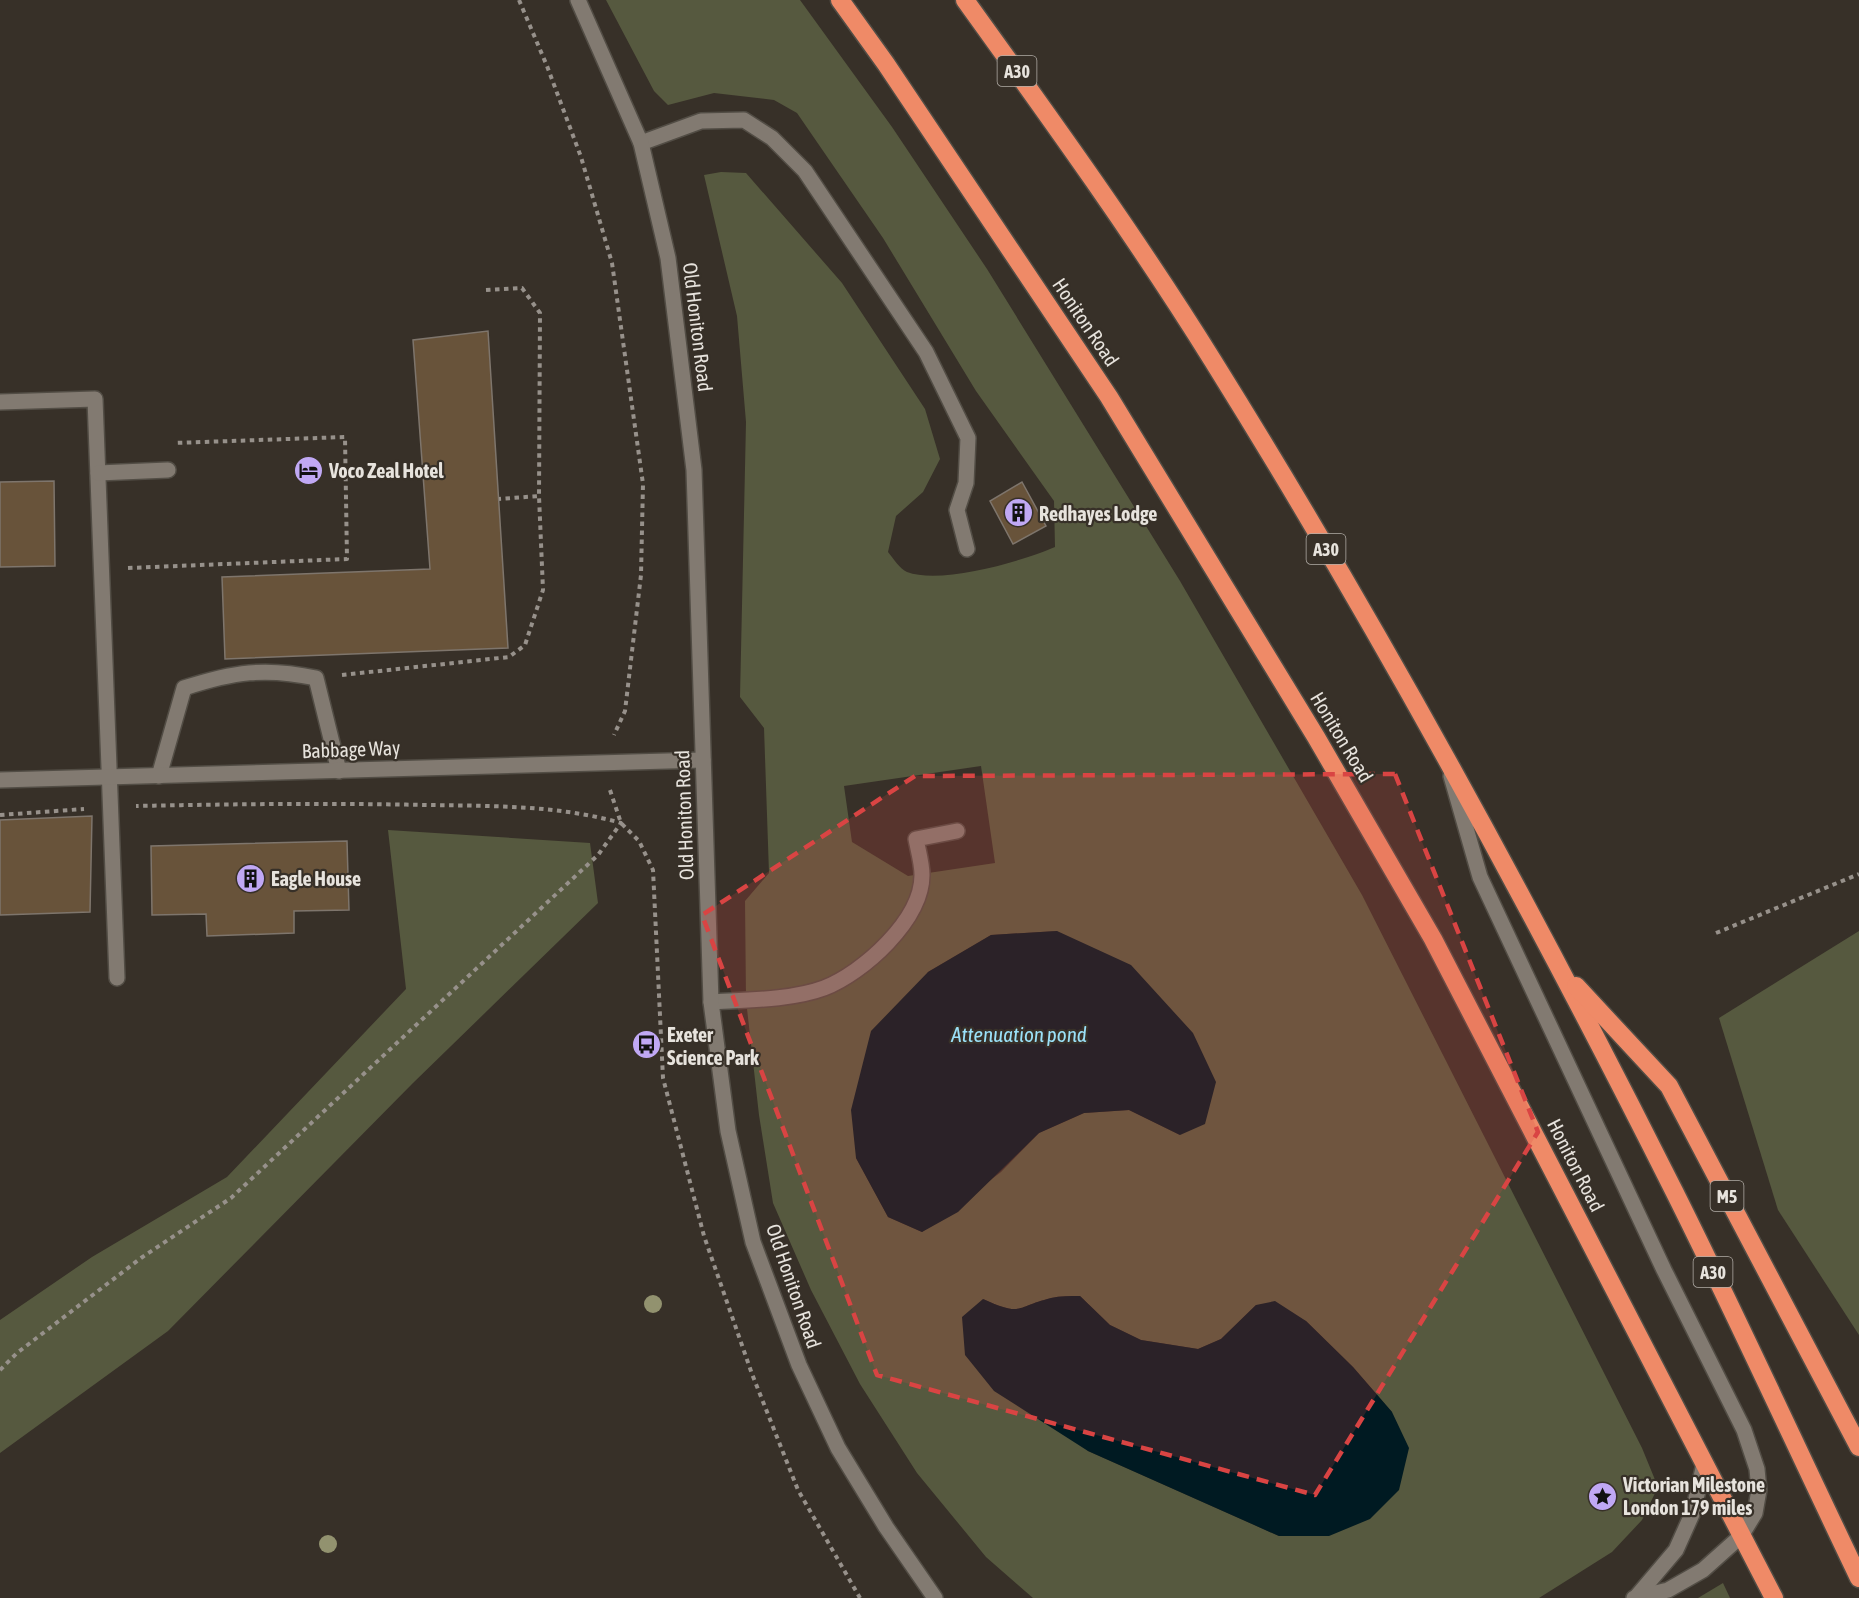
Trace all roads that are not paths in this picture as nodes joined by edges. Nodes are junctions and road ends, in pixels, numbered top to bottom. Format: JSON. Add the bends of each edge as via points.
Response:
{"nodes":[{"id":1,"x":578,"y":0,"type":"edge"},
{"id":2,"x":840,"y":0,"type":"edge"},
{"id":3,"x":965,"y":0,"type":"edge"},
{"id":4,"x":641,"y":143,"type":"junction"},
{"id":5,"x":0,"y":402,"type":"edge"},
{"id":6,"x":168,"y":470,"type":"dead end"},
{"id":7,"x":98,"y":473,"type":"junction"},
{"id":8,"x":967,"y":549,"type":"dead end"},
{"id":9,"x":1445,"y":756,"type":"junction"},
{"id":10,"x":703,"y":760,"type":"junction"},
{"id":11,"x":339,"y":771,"type":"junction"},
{"id":12,"x":159,"y":776,"type":"junction"},
{"id":13,"x":109,"y":777,"type":"junction"},
{"id":14,"x":0,"y":780,"type":"edge"},
{"id":15,"x":957,"y":831,"type":"dead end"},
{"id":16,"x":1560,"y":969,"type":"junction"},
{"id":17,"x":117,"y":978,"type":"dead end"},
{"id":18,"x":711,"y":1002,"type":"junction"},
{"id":19,"x":1859,"y":1447,"type":"edge"},
{"id":20,"x":1704,"y":1464,"type":"junction"},
{"id":21,"x":1741,"y":1536,"type":"junction"},
{"id":22,"x":1859,"y":1578,"type":"edge"},
{"id":23,"x":1635,"y":1597,"type":"edge"},
{"id":24,"x":935,"y":1598,"type":"edge"},
{"id":25,"x":1774,"y":1598,"type":"edge"}],
"edges":[{"from":1,"to":4,"type":"street","name":"Old Honiton Road"},
{"from":2,"to":20,"type":"highway","name":"Honiton Road","via":[[1109,397],[1316,737],[1433,939]]},
{"from":3,"to":9,"type":"highway","name":"Honiton Road","number":"A30","via":[[1068,143],[1212,359]]},
{"from":4,"to":8,"type":"street","via":[[701,121],[744,120],[772,138],[805,171],[926,352],[968,438],[966,483],[957,510]]},
{"from":4,"to":10,"type":"street","name":"Old Honiton Road","via":[[668,258],[694,470]]},
{"from":5,"to":7,"type":"street","via":[[95,399]]},
{"from":6,"to":7,"type":"street"},
{"from":7,"to":13,"type":"street"},
{"from":9,"to":16,"type":"highway","name":"Honiton Road","number":"A30"},
{"from":9,"to":21,"type":"street","name":"Honiton Road","via":[[1480,877],[1664,1270],[1744,1430],[1757,1469],[1759,1490],[1755,1513]]},
{"from":10,"to":11,"type":"street","name":"Babbage Way"},
{"from":10,"to":18,"type":"street","name":"Old Honiton Road"},
{"from":11,"to":12,"type":"street","name":"Babbage Way"},
{"from":11,"to":12,"type":"street","via":[[316,678],[284,671],[224,675],[184,688]]},
{"from":12,"to":13,"type":"street","name":"Babbage Way"},
{"from":13,"to":14,"type":"street","name":"Babbage Way"},
{"from":13,"to":17,"type":"street"},
{"from":15,"to":18,"type":"street","via":[[916,839],[922,875],[919,895],[908,918],[873,959],[824,988],[779,997]]},
{"from":16,"to":19,"type":"highway","number":"M5","via":[[1669,1086]]},
{"from":16,"to":22,"type":"highway","name":"Honiton Road","number":"A30","via":[[1675,1193]]},
{"from":18,"to":24,"type":"street","name":"Old Honiton Road","via":[[728,1131],[753,1242],[799,1365],[838,1448]]},
{"from":20,"to":21,"type":"highway","name":"Honiton Road"},
{"from":20,"to":23,"type":"street","via":[[1693,1512],[1676,1550]]},
{"from":21,"to":23,"type":"street","via":[[1702,1570],[1668,1590]]},
{"from":21,"to":25,"type":"highway","name":"Honiton Road"}]}
